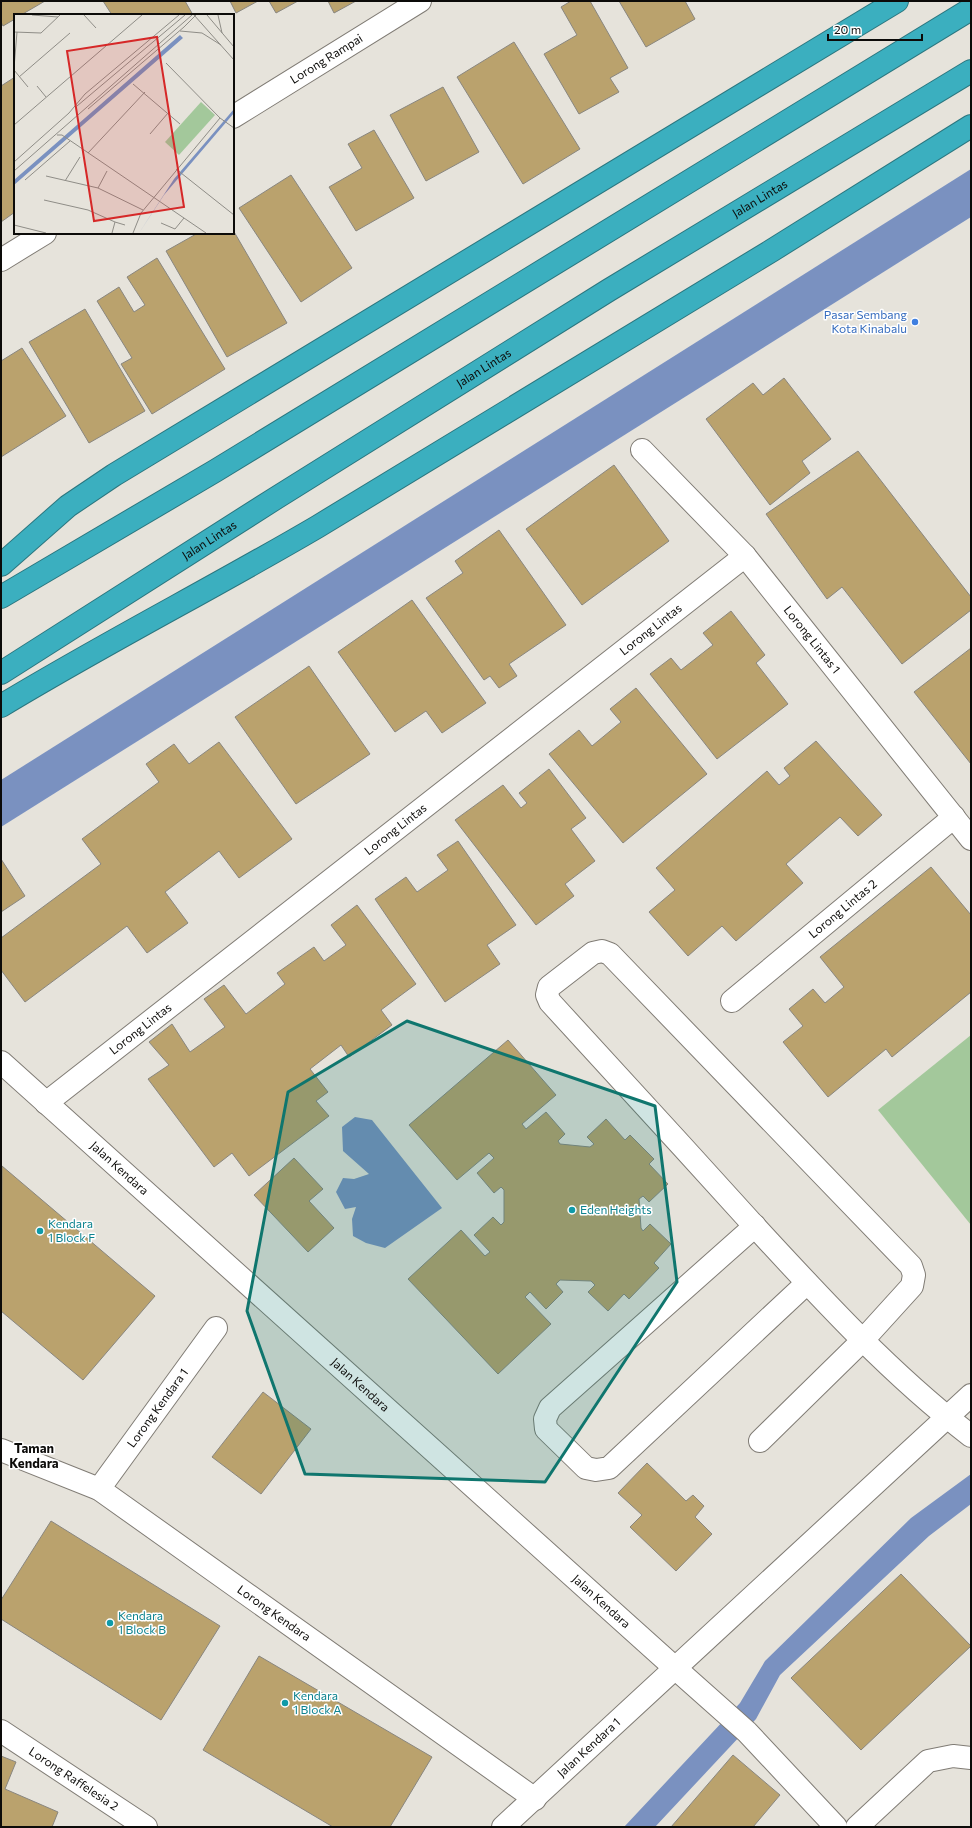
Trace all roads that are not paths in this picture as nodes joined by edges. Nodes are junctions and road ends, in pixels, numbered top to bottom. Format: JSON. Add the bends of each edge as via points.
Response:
{"nodes":[{"id":1,"x":420,"y":1,"type":"edge"},
{"id":2,"x":897,"y":1,"type":"edge"},
{"id":3,"x":971,"y":9,"type":"edge"},
{"id":4,"x":971,"y":71,"type":"edge"},
{"id":5,"x":234,"y":116,"type":"edge"},
{"id":6,"x":971,"y":126,"type":"edge"},
{"id":7,"x":43,"y":234,"type":"edge"},
{"id":8,"x":1,"y":260,"type":"edge"},
{"id":9,"x":642,"y":450,"type":"dead end"},
{"id":10,"x":745,"y":556,"type":"junction"},
{"id":11,"x":1,"y":565,"type":"edge"},
{"id":12,"x":1,"y":597,"type":"edge"},
{"id":13,"x":1,"y":673,"type":"edge"},
{"id":14,"x":1,"y":706,"type":"edge"},
{"id":15,"x":954,"y":817,"type":"junction"},
{"id":16,"x":971,"y":839,"type":"edge"},
{"id":17,"x":732,"y":1001,"type":"dead end"},
{"id":18,"x":1,"y":1062,"type":"edge"},
{"id":19,"x":46,"y":1103,"type":"junction"},
{"id":20,"x":755,"y":1226,"type":"junction"},
{"id":21,"x":807,"y":1283,"type":"junction"},
{"id":22,"x":216,"y":1328,"type":"dead end"},
{"id":23,"x":863,"y":1340,"type":"junction"},
{"id":24,"x":971,"y":1395,"type":"edge"},
{"id":25,"x":946,"y":1417,"type":"junction"},
{"id":26,"x":971,"y":1436,"type":"edge"},
{"id":27,"x":760,"y":1441,"type":"dead end"},
{"id":28,"x":1,"y":1450,"type":"edge"},
{"id":29,"x":99,"y":1489,"type":"junction"},
{"id":30,"x":675,"y":1668,"type":"junction"},
{"id":31,"x":1,"y":1731,"type":"edge"},
{"id":32,"x":971,"y":1758,"type":"edge"},
{"id":33,"x":535,"y":1799,"type":"junction"},
{"id":34,"x":146,"y":1827,"type":"edge"},
{"id":35,"x":503,"y":1827,"type":"edge"},
{"id":36,"x":836,"y":1827,"type":"edge"},
{"id":37,"x":857,"y":1827,"type":"edge"}],
"edges":[{"from":1,"to":5,"type":"street","name":"Lorong Rampai"},
{"from":2,"to":11,"type":"highway","via":[[114,475],[68,506]]},
{"from":3,"to":12,"type":"highway","via":[[215,471]]},
{"from":4,"to":13,"type":"highway","name":"Jalan Lintas","via":[[609,290]]},
{"from":6,"to":14,"type":"highway","via":[[771,251],[317,527],[58,671]]},
{"from":7,"to":8,"type":"street"},
{"from":9,"to":10,"type":"street","name":"Lorong Lintas 1"},
{"from":10,"to":15,"type":"street","name":"Lorong Lintas 1"},
{"from":10,"to":19,"type":"street","name":"Lorong Lintas"},
{"from":15,"to":16,"type":"street","name":"Lorong Lintas 1"},
{"from":15,"to":17,"type":"street","name":"Lorong Lintas 2"},
{"from":18,"to":19,"type":"street","name":"Jalan Kendara"},
{"from":19,"to":30,"type":"street","name":"Jalan Kendara"},
{"from":20,"to":21,"type":"street"},
{"from":20,"to":21,"type":"street","via":[[550,1408],[544,1419],[546,1429],[586,1468],[609,1468]]},
{"from":20,"to":23,"type":"street","via":[[550,1002],[547,995],[549,987],[593,953],[602,951],[610,954],[911,1266],[914,1275],[912,1286]]},
{"from":21,"to":23,"type":"street"},
{"from":22,"to":29,"type":"street","name":"Lorong Kendara 1"},
{"from":23,"to":25,"type":"street"},
{"from":23,"to":27,"type":"street"},
{"from":24,"to":25,"type":"street","name":"Jalan Kendara 1"},
{"from":25,"to":26,"type":"street"},
{"from":25,"to":30,"type":"street","name":"Jalan Kendara 1"},
{"from":28,"to":29,"type":"street","name":"Lorong Kendara"},
{"from":29,"to":33,"type":"street","name":"Lorong Kendara"},
{"from":30,"to":33,"type":"street","name":"Jalan Kendara 1"},
{"from":30,"to":36,"type":"street","name":"Jalan Kendara","via":[[748,1732]]},
{"from":31,"to":34,"type":"street","name":"Lorong Raffelesia 2"},
{"from":32,"to":37,"type":"street","via":[[953,1756],[928,1761]]},
{"from":33,"to":35,"type":"street","name":"Jalan Kendara 1"}]}
